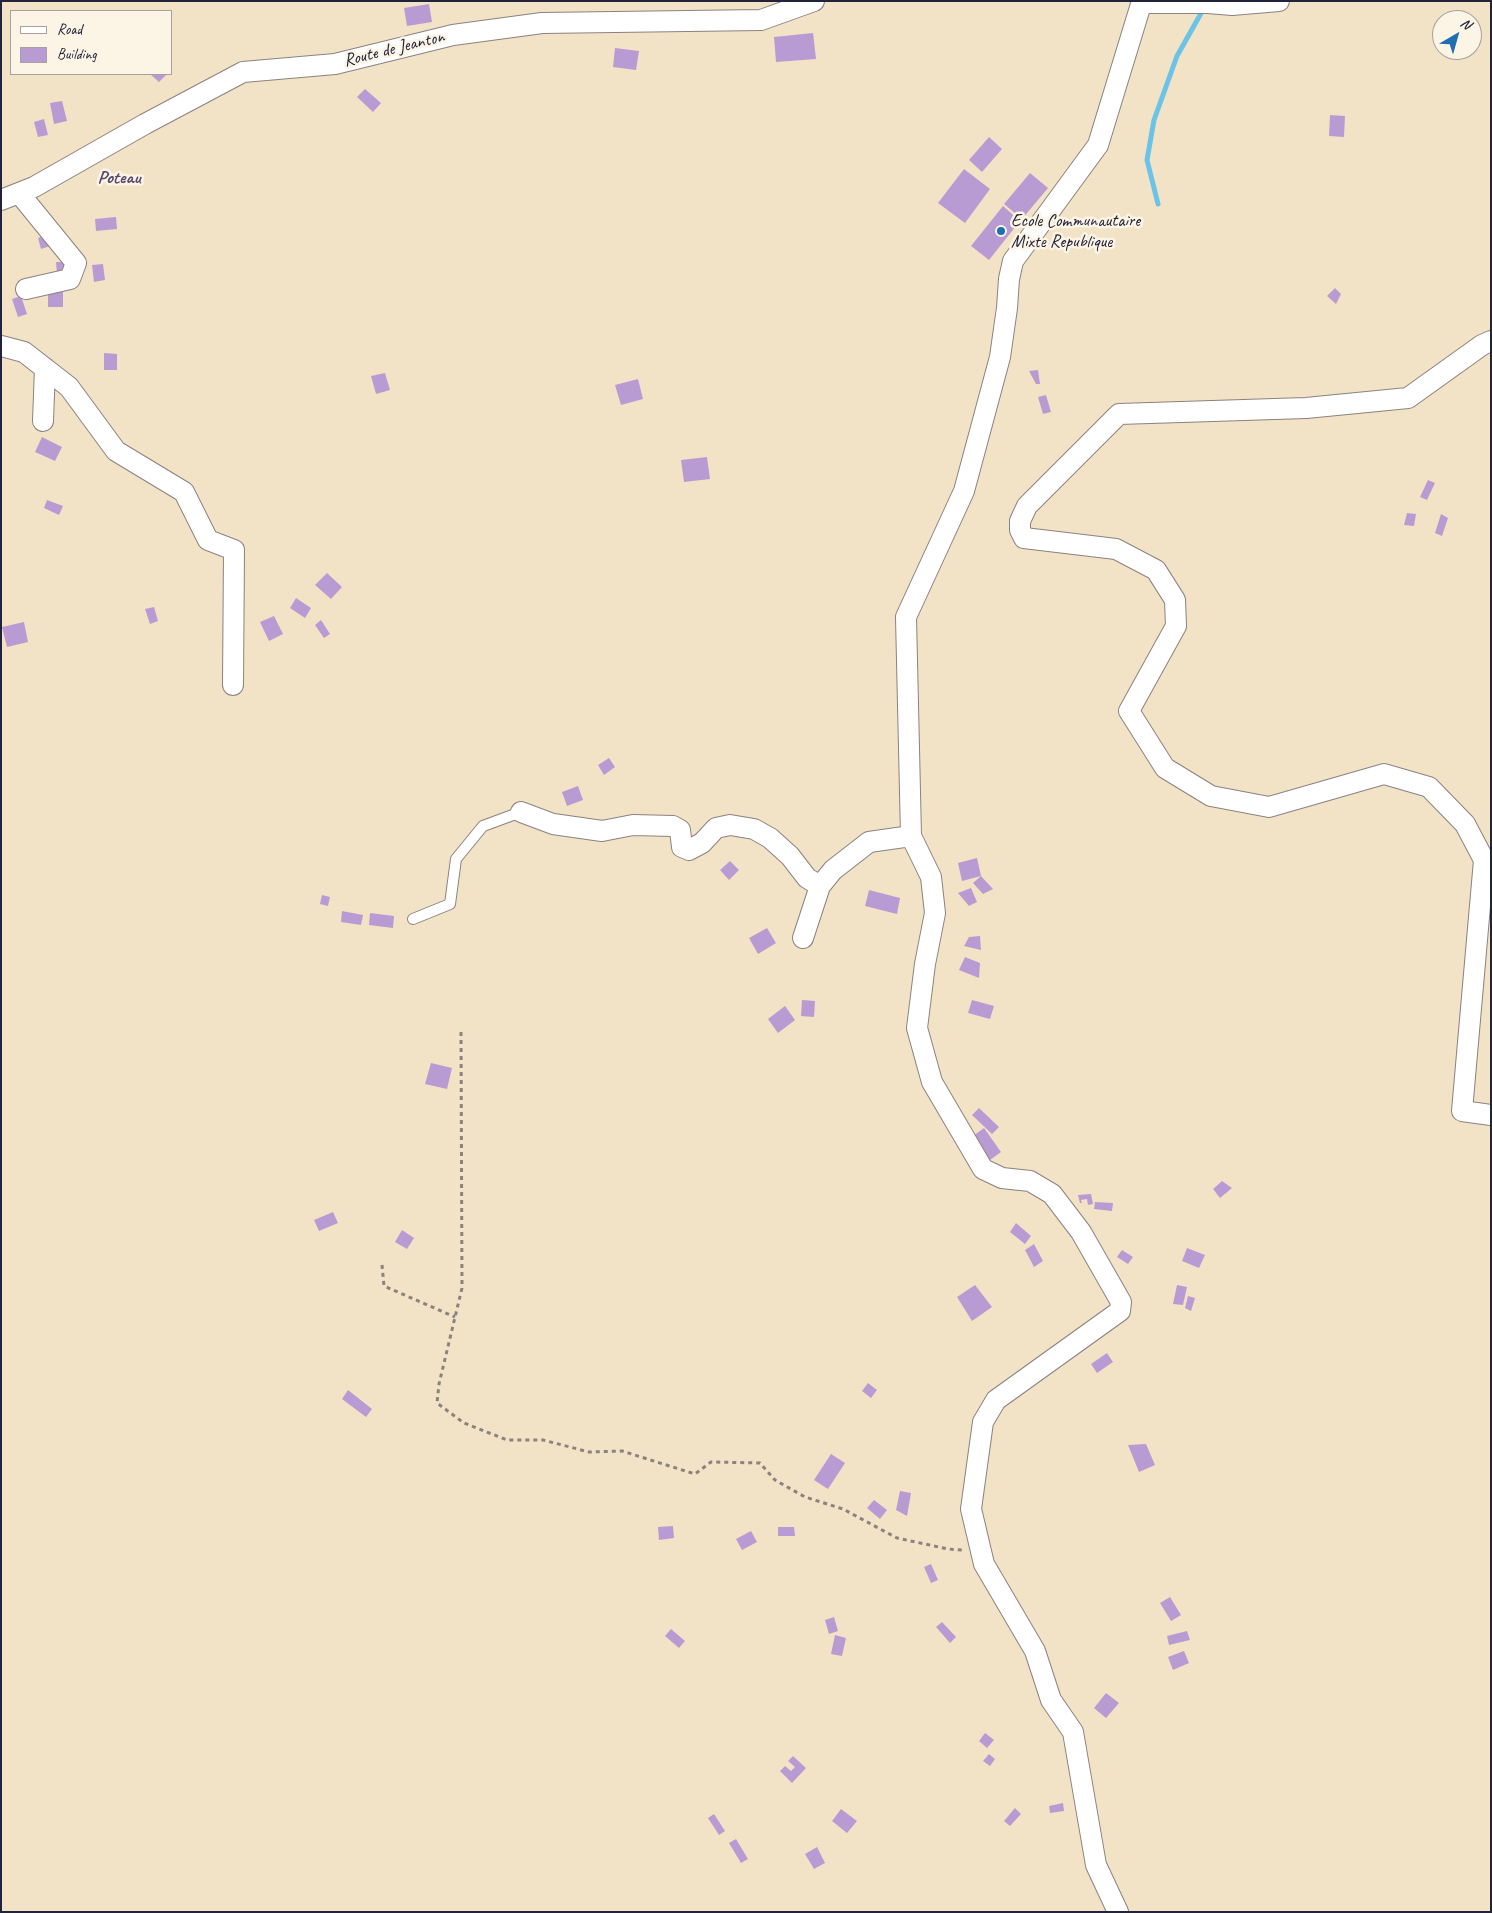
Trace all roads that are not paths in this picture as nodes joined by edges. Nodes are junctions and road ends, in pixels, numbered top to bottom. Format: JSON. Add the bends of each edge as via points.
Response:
{"nodes":[{"id":1,"x":814,"y":1,"type":"edge"},
{"id":2,"x":1279,"y":1,"type":"edge"},
{"id":3,"x":1142,"y":2,"type":"edge"},
{"id":4,"x":10,"y":196,"type":"edge"},
{"id":5,"x":26,"y":290,"type":"dead end"},
{"id":6,"x":1491,"y":341,"type":"edge"},
{"id":7,"x":1,"y":346,"type":"edge"},
{"id":8,"x":45,"y":368,"type":"junction"},
{"id":9,"x":43,"y":421,"type":"dead end"},
{"id":10,"x":233,"y":685,"type":"dead end"},
{"id":11,"x":521,"y":812,"type":"joint"},
{"id":12,"x":911,"y":836,"type":"junction"},
{"id":13,"x":820,"y":886,"type":"junction"},
{"id":14,"x":413,"y":919,"type":"dead end"},
{"id":15,"x":803,"y":938,"type":"dead end"},
{"id":16,"x":1491,"y":1115,"type":"edge"},
{"id":17,"x":1118,"y":1912,"type":"edge"}],
"edges":[{"from":1,"to":4,"type":"street","name":"Route de Jeanton","via":[[761,20],[542,23],[453,34],[335,64],[243,72],[34,187]]},
{"from":2,"to":3,"type":"street","via":[[1232,5]]},
{"from":3,"to":12,"type":"street","via":[[1098,145],[1013,261],[1000,357],[964,491],[906,617]]},
{"from":4,"to":5,"type":"street","via":[[76,263],[70,279]]},
{"from":6,"to":16,"type":"street","via":[[1408,398],[1306,408],[1119,414],[1027,506],[1020,521],[1020,530],[1024,538],[1116,548],[1156,570],[1175,600],[1176,626],[1129,710],[1165,768],[1211,796],[1269,807],[1384,774],[1429,787],[1464,824],[1484,860],[1462,1111]]},
{"from":7,"to":8,"type":"street","via":[[24,352]]},
{"from":8,"to":9,"type":"street"},
{"from":8,"to":10,"type":"street","via":[[69,387],[116,451],[184,492],[208,540],[234,550]]},
{"from":11,"to":13,"type":"street","via":[[553,824],[602,831],[633,825],[673,826],[680,830],[682,847],[689,850],[702,843],[716,828],[730,825],[754,830],[770,838],[807,878]]},
{"from":11,"to":14,"type":"lane","via":[[483,826],[456,858],[450,904]]},
{"from":12,"to":13,"type":"street","via":[[869,842],[833,870]]},
{"from":12,"to":17,"type":"street","via":[[931,877],[935,913],[917,1028],[932,1082],[983,1169],[1002,1178],[1030,1181],[1052,1194],[1081,1232],[1121,1302],[1120,1311],[996,1400],[983,1422],[970,1509],[984,1564],[1035,1651],[1051,1700],[1073,1732],[1096,1865]]},
{"from":13,"to":15,"type":"street"}]}
